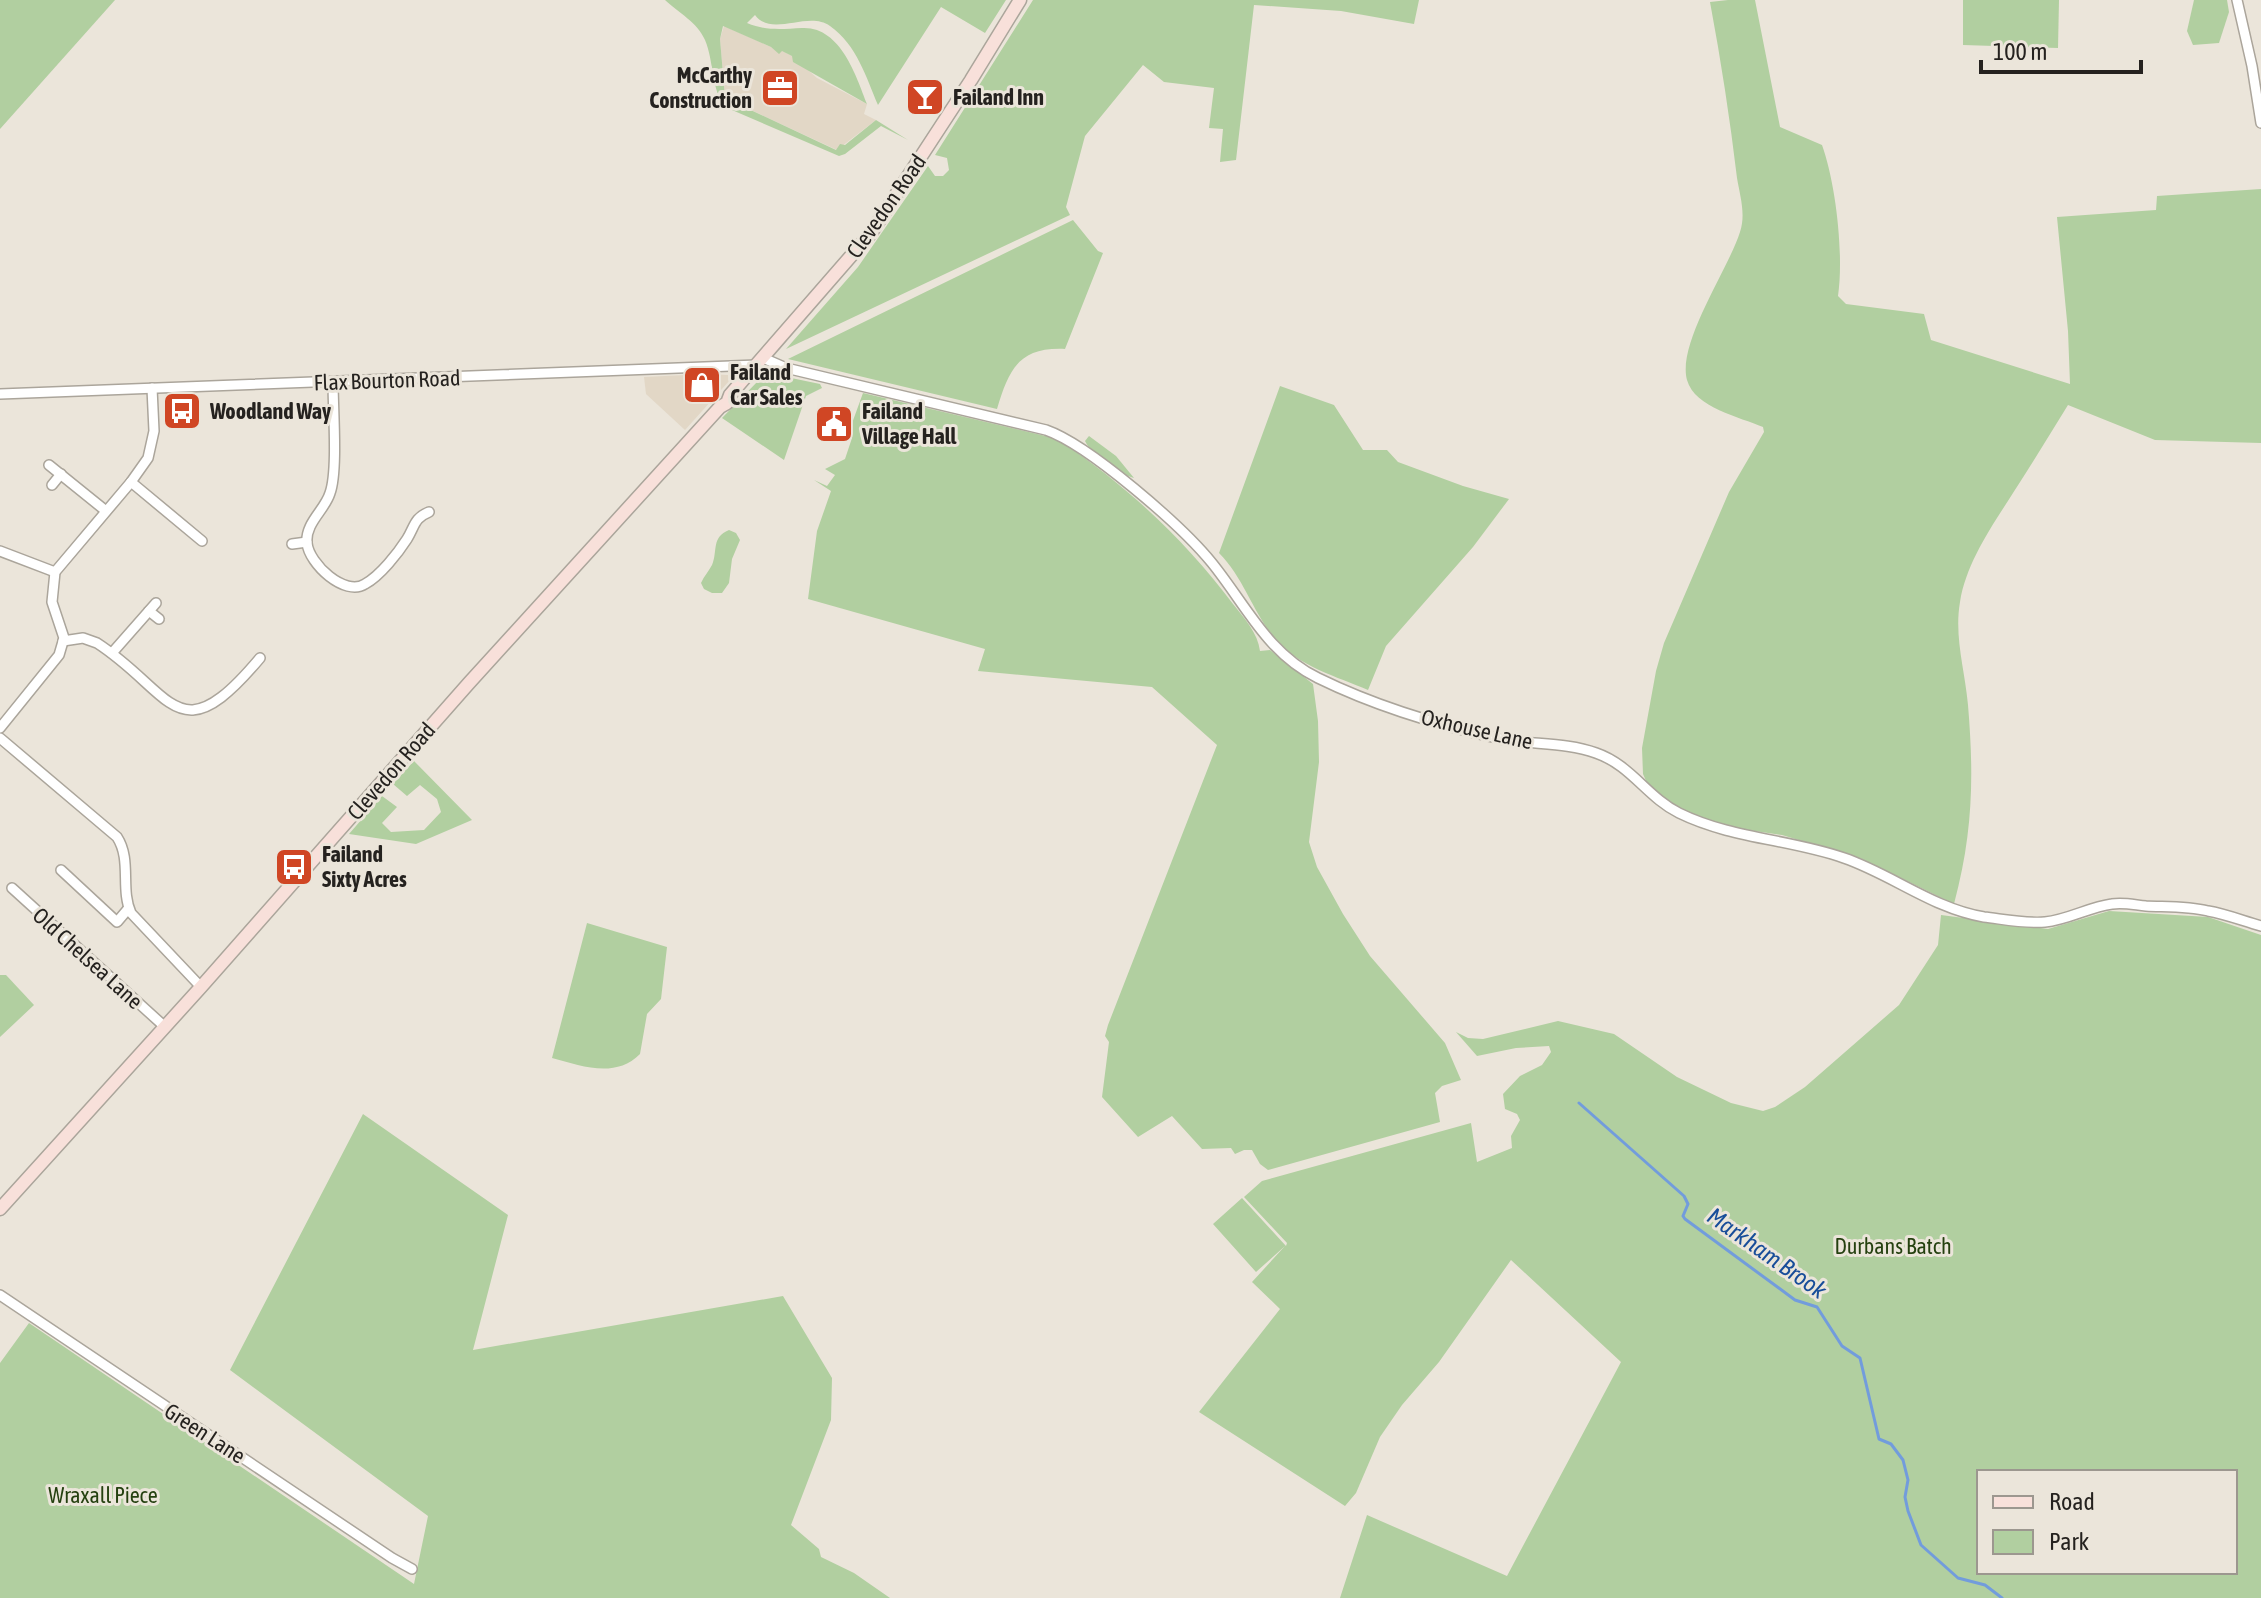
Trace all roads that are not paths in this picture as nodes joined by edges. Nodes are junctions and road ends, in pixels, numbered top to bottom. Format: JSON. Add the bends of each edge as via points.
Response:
{"nodes":[{"id":1,"x":1020,"y":0,"type":"edge"},
{"id":2,"x":2237,"y":0,"type":"edge"},
{"id":3,"x":2261,"y":123,"type":"edge"},
{"id":4,"x":756,"y":366,"type":"junction"},
{"id":5,"x":333,"y":382,"type":"junction"},
{"id":6,"x":152,"y":388,"type":"junction"},
{"id":7,"x":0,"y":394,"type":"edge"},
{"id":8,"x":49,"y":465,"type":"dead end"},
{"id":9,"x":61,"y":474,"type":"junction"},
{"id":10,"x":131,"y":482,"type":"junction"},
{"id":11,"x":52,"y":485,"type":"dead end"},
{"id":12,"x":181,"y":509,"type":"dead end"},
{"id":13,"x":106,"y":511,"type":"junction"},
{"id":14,"x":408,"y":511,"type":"dead end"},
{"id":15,"x":429,"y":512,"type":"dead end"},
{"id":16,"x":174,"y":518,"type":"junction"},
{"id":17,"x":416,"y":519,"type":"junction"},
{"id":18,"x":202,"y":541,"type":"dead end"},
{"id":19,"x":307,"y":542,"type":"junction"},
{"id":20,"x":292,"y":544,"type":"dead end"},
{"id":21,"x":0,"y":551,"type":"edge"},
{"id":22,"x":55,"y":572,"type":"junction"},
{"id":23,"x":159,"y":619,"type":"dead end"},
{"id":24,"x":63,"y":641,"type":"junction"},
{"id":25,"x":112,"y":653,"type":"junction"},
{"id":26,"x":262,"y":673,"type":"dead end"},
{"id":27,"x":0,"y":728,"type":"edge"},
{"id":28,"x":0,"y":738,"type":"edge"},
{"id":29,"x":61,"y":870,"type":"dead end"},
{"id":30,"x":12,"y":888,"type":"dead end"},
{"id":31,"x":128,"y":909,"type":"junction"},
{"id":32,"x":2261,"y":926,"type":"edge"},
{"id":33,"x":201,"y":987,"type":"junction"},
{"id":34,"x":165,"y":1027,"type":"junction"},
{"id":35,"x":0,"y":1209,"type":"edge"},
{"id":36,"x":0,"y":1295,"type":"edge"},
{"id":37,"x":412,"y":1569,"type":"dead end"}],
"edges":[{"from":1,"to":4,"type":"main road","name":"Clevedon Road","via":[[871,233]]},
{"from":2,"to":3,"type":"street"},
{"from":4,"to":5,"type":"street","name":"Flax Bourton Road"},
{"from":4,"to":32,"type":"street","name":"Oxhouse Lane","via":[[786,368],[1063,437],[1126,483],[1189,540],[1277,650],[1318,678],[1501,739],[1598,753],[1625,767],[1669,808],[1697,821],[1748,838],[1839,856],[1970,914],[2045,922],[2113,903],[2206,910]]},
{"from":4,"to":33,"type":"main road","name":"Clevedon Road","via":[[730,395],[724,395],[720,407]]},
{"from":5,"to":6,"type":"street","name":"Flax Bourton Road"},
{"from":5,"to":19,"type":"street","via":[[331,489]]},
{"from":6,"to":7,"type":"street","name":"Flax Bourton Road"},
{"from":6,"to":10,"type":"street","via":[[152,446]]},
{"from":8,"to":9,"type":"street"},
{"from":9,"to":11,"type":"street"},
{"from":9,"to":13,"type":"street"},
{"from":10,"to":13,"type":"street"},
{"from":10,"to":16,"type":"street"},
{"from":12,"to":16,"type":"street"},
{"from":13,"to":22,"type":"street"},
{"from":14,"to":17,"type":"street"},
{"from":15,"to":17,"type":"street"},
{"from":16,"to":18,"type":"street"},
{"from":17,"to":19,"type":"street","via":[[404,543],[359,587],[346,586],[325,570]]},
{"from":19,"to":20,"type":"street"},
{"from":21,"to":22,"type":"street"},
{"from":22,"to":24,"type":"street","via":[[52,602]]},
{"from":23,"to":25,"type":"street","via":[[152,607]]},
{"from":24,"to":25,"type":"street","via":[[89,639]]},
{"from":24,"to":27,"type":"street","via":[[56,660]]},
{"from":25,"to":26,"type":"street","via":[[164,699],[188,711],[221,699],[257,662]]},
{"from":28,"to":31,"type":"street","via":[[117,837],[124,849]]},
{"from":29,"to":31,"type":"street","via":[[117,922]]},
{"from":30,"to":34,"type":"street","name":"Old Chelsea Lane"},
{"from":31,"to":33,"type":"street"},
{"from":33,"to":34,"type":"main road","name":"Clevedon Road"},
{"from":34,"to":35,"type":"main road","name":"Clevedon Road"},
{"from":36,"to":37,"type":"street","name":"Green Lane"}]}
